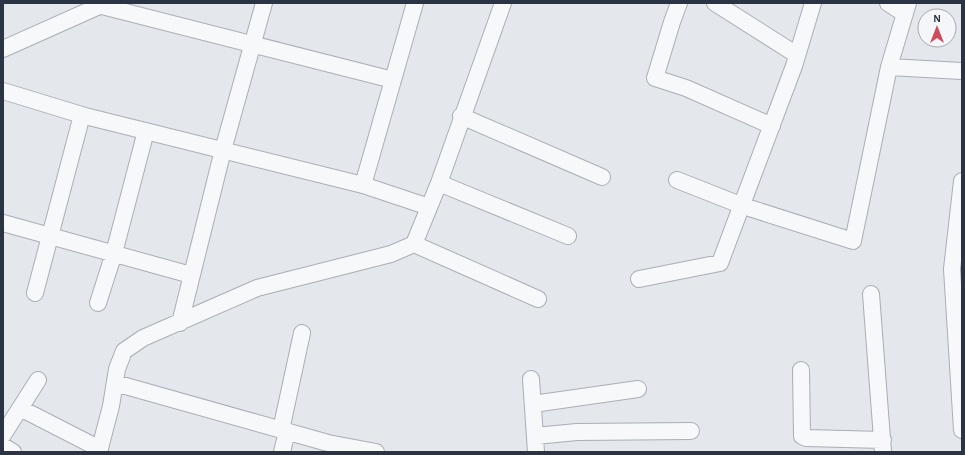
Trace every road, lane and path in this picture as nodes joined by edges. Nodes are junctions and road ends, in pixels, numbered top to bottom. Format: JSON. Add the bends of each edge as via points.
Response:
{"nodes":[{"id":1,"x":264,"y":3,"type":"edge"},
{"id":2,"x":415,"y":3,"type":"edge"},
{"id":3,"x":503,"y":3,"type":"edge"},
{"id":4,"x":679,"y":3,"type":"edge"},
{"id":5,"x":715,"y":3,"type":"edge"},
{"id":6,"x":813,"y":3,"type":"edge"},
{"id":7,"x":888,"y":3,"type":"edge"},
{"id":8,"x":104,"y":4,"type":"edge"},
{"id":9,"x":906,"y":8,"type":"edge"},
{"id":10,"x":252,"y":44,"type":"junction"},
{"id":11,"x":3,"y":49,"type":"edge"},
{"id":12,"x":797,"y":55,"type":"junction"},
{"id":13,"x":889,"y":67,"type":"junction"},
{"id":14,"x":962,"y":71,"type":"edge"},
{"id":15,"x":394,"y":80,"type":"junction"},
{"id":16,"x":3,"y":92,"type":"edge"},
{"id":17,"x":82,"y":115,"type":"junction"},
{"id":18,"x":461,"y":116,"type":"junction"},
{"id":19,"x":772,"y":126,"type":"junction"},
{"id":20,"x":146,"y":131,"type":"junction"},
{"id":21,"x":223,"y":150,"type":"junction"},
{"id":22,"x":602,"y":177,"type":"dead end"},
{"id":23,"x":677,"y":180,"type":"dead end"},
{"id":24,"x":962,"y":181,"type":"edge"},
{"id":25,"x":439,"y":183,"type":"junction"},
{"id":26,"x":363,"y":185,"type":"junction"},
{"id":27,"x":742,"y":206,"type":"junction"},
{"id":28,"x":429,"y":207,"type":"junction"},
{"id":29,"x":3,"y":222,"type":"edge"},
{"id":30,"x":50,"y":235,"type":"junction"},
{"id":31,"x":568,"y":236,"type":"dead end"},
{"id":32,"x":414,"y":244,"type":"junction"},
{"id":33,"x":114,"y":253,"type":"junction"},
{"id":34,"x":191,"y":275,"type":"junction"},
{"id":35,"x":639,"y":279,"type":"dead end"},
{"id":36,"x":35,"y":293,"type":"dead end"},
{"id":37,"x":872,"y":294,"type":"dead end"},
{"id":38,"x":538,"y":299,"type":"dead end"},
{"id":39,"x":98,"y":304,"type":"dead end"},
{"id":40,"x":180,"y":323,"type":"junction"},
{"id":41,"x":302,"y":333,"type":"dead end"},
{"id":42,"x":801,"y":370,"type":"dead end"},
{"id":43,"x":532,"y":379,"type":"dead end"},
{"id":44,"x":38,"y":380,"type":"dead end"},
{"id":45,"x":115,"y":383,"type":"junction"},
{"id":46,"x":638,"y":389,"type":"dead end"},
{"id":47,"x":533,"y":404,"type":"junction"},
{"id":48,"x":20,"y":408,"type":"junction"},
{"id":49,"x":284,"y":430,"type":"junction"},
{"id":50,"x":962,"y":430,"type":"edge"},
{"id":51,"x":691,"y":431,"type":"dead end"},
{"id":52,"x":3,"y":435,"type":"edge"},
{"id":53,"x":535,"y":444,"type":"edge"},
{"id":54,"x":3,"y":446,"type":"edge"},
{"id":55,"x":883,"y":446,"type":"edge"},
{"id":56,"x":100,"y":451,"type":"edge"},
{"id":57,"x":13,"y":452,"type":"edge"},
{"id":58,"x":282,"y":452,"type":"edge"},
{"id":59,"x":376,"y":452,"type":"edge"}],
"edges":[{"from":1,"to":10,"type":"street"},
{"from":2,"to":15,"type":"street"},
{"from":3,"to":18,"type":"street","via":[[477,79]]},
{"from":4,"to":19,"type":"street","via":[[655,78],[686,88]]},
{"from":5,"to":12,"type":"street"},
{"from":6,"to":12,"type":"street"},
{"from":7,"to":9,"type":"street"},
{"from":8,"to":10,"type":"street"},
{"from":8,"to":11,"type":"street"},
{"from":9,"to":13,"type":"street"},
{"from":10,"to":15,"type":"street"},
{"from":10,"to":21,"type":"street"},
{"from":12,"to":19,"type":"street"},
{"from":13,"to":14,"type":"street"},
{"from":13,"to":27,"type":"street","via":[[853,241]]},
{"from":15,"to":26,"type":"street"},
{"from":16,"to":17,"type":"street"},
{"from":17,"to":20,"type":"street"},
{"from":17,"to":30,"type":"street"},
{"from":18,"to":22,"type":"street"},
{"from":18,"to":25,"type":"street"},
{"from":19,"to":27,"type":"street"},
{"from":20,"to":21,"type":"street"},
{"from":20,"to":33,"type":"street"},
{"from":21,"to":26,"type":"street"},
{"from":21,"to":34,"type":"street"},
{"from":23,"to":27,"type":"street"},
{"from":24,"to":50,"type":"street","via":[[952,269]]},
{"from":25,"to":28,"type":"street"},
{"from":25,"to":31,"type":"street"},
{"from":26,"to":28,"type":"street"},
{"from":27,"to":35,"type":"street","via":[[720,263]]},
{"from":28,"to":32,"type":"street"},
{"from":29,"to":30,"type":"street"},
{"from":30,"to":33,"type":"street"},
{"from":30,"to":36,"type":"street"},
{"from":32,"to":38,"type":"street"},
{"from":32,"to":40,"type":"street","via":[[391,254],[257,288]]},
{"from":33,"to":34,"type":"street"},
{"from":33,"to":39,"type":"street"},
{"from":34,"to":40,"type":"street"},
{"from":37,"to":55,"type":"street"},
{"from":40,"to":45,"type":"street","via":[[142,338],[124,350]]},
{"from":41,"to":49,"type":"street"},
{"from":42,"to":55,"type":"street","via":[[802,436]]},
{"from":43,"to":47,"type":"street"},
{"from":44,"to":48,"type":"street"},
{"from":45,"to":49,"type":"street"},
{"from":45,"to":56,"type":"street"},
{"from":46,"to":47,"type":"street"},
{"from":47,"to":53,"type":"street"},
{"from":48,"to":52,"type":"street"},
{"from":48,"to":56,"type":"street"},
{"from":49,"to":58,"type":"street"},
{"from":49,"to":59,"type":"street","via":[[328,443]]},
{"from":51,"to":53,"type":"street","via":[[578,432]]},
{"from":54,"to":57,"type":"street"}]}
